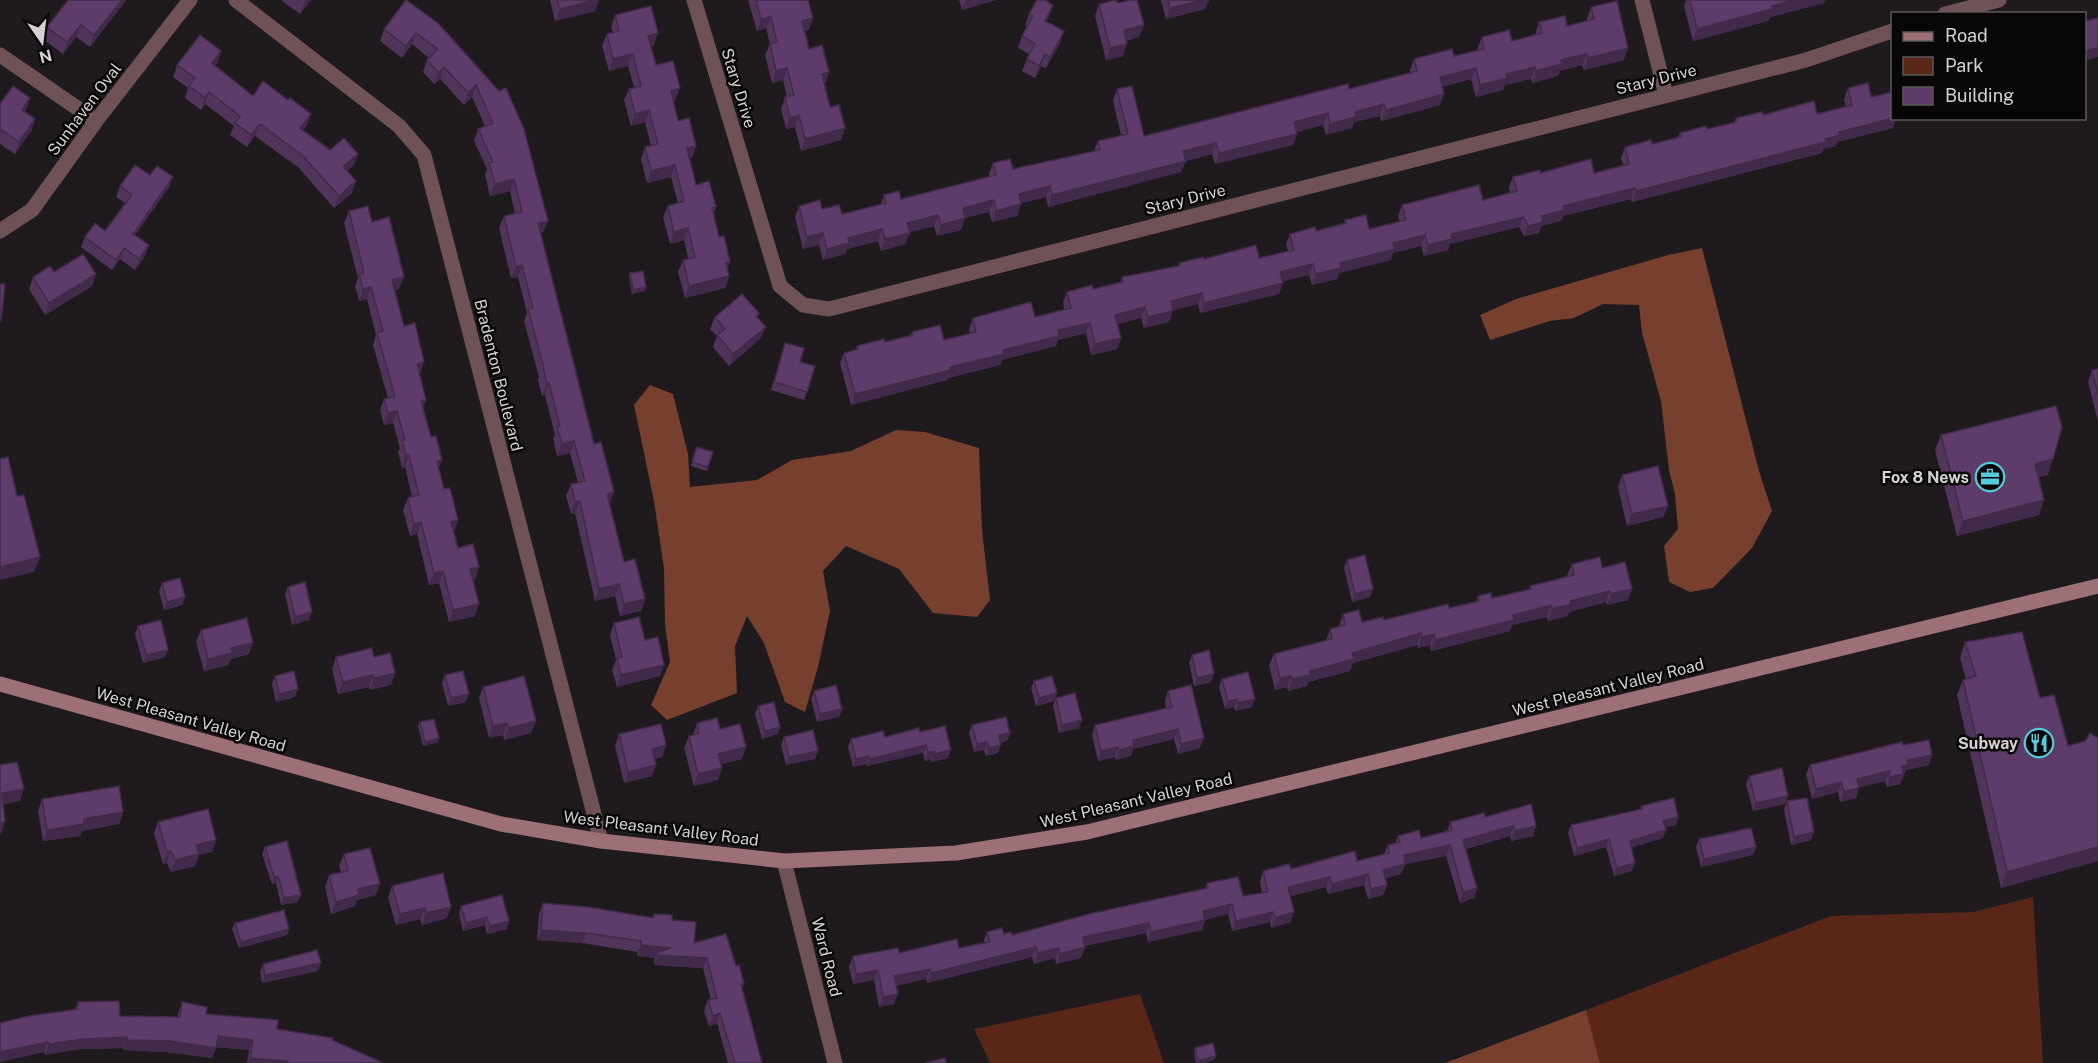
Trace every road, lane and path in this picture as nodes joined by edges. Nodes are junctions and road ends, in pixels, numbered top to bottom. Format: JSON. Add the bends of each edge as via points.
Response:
{"nodes":[{"id":1,"x":190,"y":0,"type":"edge"},
{"id":2,"x":236,"y":0,"type":"edge"},
{"id":3,"x":694,"y":0,"type":"edge"},
{"id":4,"x":1642,"y":0,"type":"edge"},
{"id":5,"x":1999,"y":0,"type":"edge"},
{"id":6,"x":1953,"y":12,"type":"edge"},
{"id":7,"x":1891,"y":32,"type":"edge"},
{"id":8,"x":0,"y":55,"type":"edge"},
{"id":9,"x":1666,"y":95,"type":"junction"},
{"id":10,"x":96,"y":122,"type":"junction"},
{"id":11,"x":0,"y":231,"type":"edge"},
{"id":12,"x":2098,"y":586,"type":"edge"},
{"id":13,"x":0,"y":684,"type":"edge"},
{"id":14,"x":601,"y":841,"type":"junction"},
{"id":15,"x":784,"y":861,"type":"junction"},
{"id":16,"x":835,"y":1063,"type":"edge"}],
"edges":[{"from":1,"to":10,"type":"street","name":"Sunhaven Oval"},
{"from":2,"to":14,"type":"street","name":"Bradenton Boulevard","via":[[399,126],[424,155]]},
{"from":3,"to":9,"type":"street","name":"Stary Drive","via":[[780,286],[803,305],[829,309]]},
{"from":4,"to":9,"type":"street"},
{"from":5,"to":6,"type":"street"},
{"from":7,"to":9,"type":"street","name":"Stary Drive","via":[[1806,60]]},
{"from":8,"to":10,"type":"street"},
{"from":10,"to":11,"type":"street","name":"Sunhaven Oval","via":[[33,210]]},
{"from":12,"to":15,"type":"main road","name":"West Pleasant Valley Road","via":[[1087,832],[956,853]]},
{"from":13,"to":14,"type":"main road","name":"West Pleasant Valley Road","via":[[501,824]]},
{"from":14,"to":15,"type":"main road","name":"West Pleasant Valley Road"},
{"from":15,"to":16,"type":"street","name":"Ward Road"}]}
